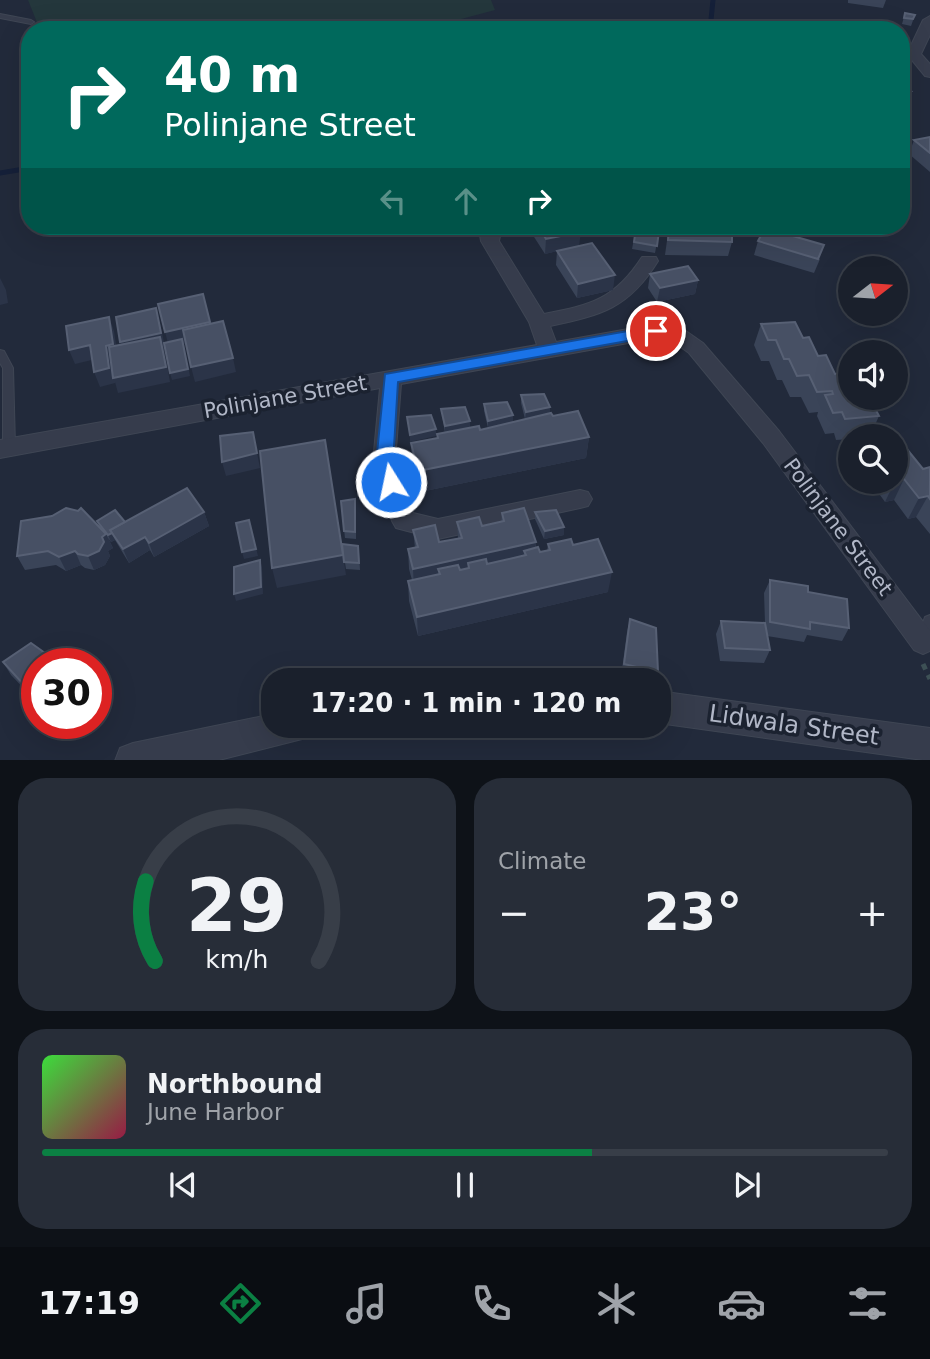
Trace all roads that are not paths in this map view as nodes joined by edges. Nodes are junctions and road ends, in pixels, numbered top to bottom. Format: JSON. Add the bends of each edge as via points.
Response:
{"nodes":[{"id":1,"x":0,"y":16,"type":"edge"},
{"id":2,"x":930,"y":20,"type":"edge"},
{"id":3,"x":26,"y":21,"type":"edge"},
{"id":4,"x":930,"y":73,"type":"edge"},
{"id":5,"x":489,"y":235,"type":"edge"},
{"id":6,"x":649,"y":261,"type":"dead end"},
{"id":7,"x":539,"y":322,"type":"junction"},
{"id":8,"x":549,"y":350,"type":"junction"},
{"id":9,"x":0,"y":354,"type":"edge"},
{"id":10,"x":391,"y":378,"type":"junction"},
{"id":11,"x":5,"y":448,"type":"edge"},
{"id":12,"x":580,"y":499,"type":"dead end"},
{"id":13,"x":927,"y":631,"type":"edge"},
{"id":14,"x":671,"y":709,"type":"edge"},
{"id":15,"x":261,"y":733,"type":"edge"},
{"id":16,"x":930,"y":745,"type":"edge"},
{"id":17,"x":138,"y":760,"type":"edge"}],
"edges":[{"from":1,"to":3,"type":"lane"},
{"from":2,"to":4,"type":"street","via":[[914,54]]},
{"from":5,"to":7,"type":"street"},
{"from":6,"to":7,"type":"street","via":[[640,279],[620,299]]},
{"from":7,"to":8,"type":"street"},
{"from":8,"to":10,"type":"street","name":"Polinjane Street"},
{"from":8,"to":13,"type":"street","name":"Polinjane Street","via":[[656,331],[676,334],[696,348]]},
{"from":9,"to":11,"type":"lane","via":[[8,368]]},
{"from":10,"to":11,"type":"street","name":"Polinjane Street"},
{"from":10,"to":12,"type":"street","via":[[384,463],[404,521],[438,529]]},
{"from":14,"to":16,"type":"street","name":"Lidwala Street"},
{"from":15,"to":17,"type":"street"}]}
